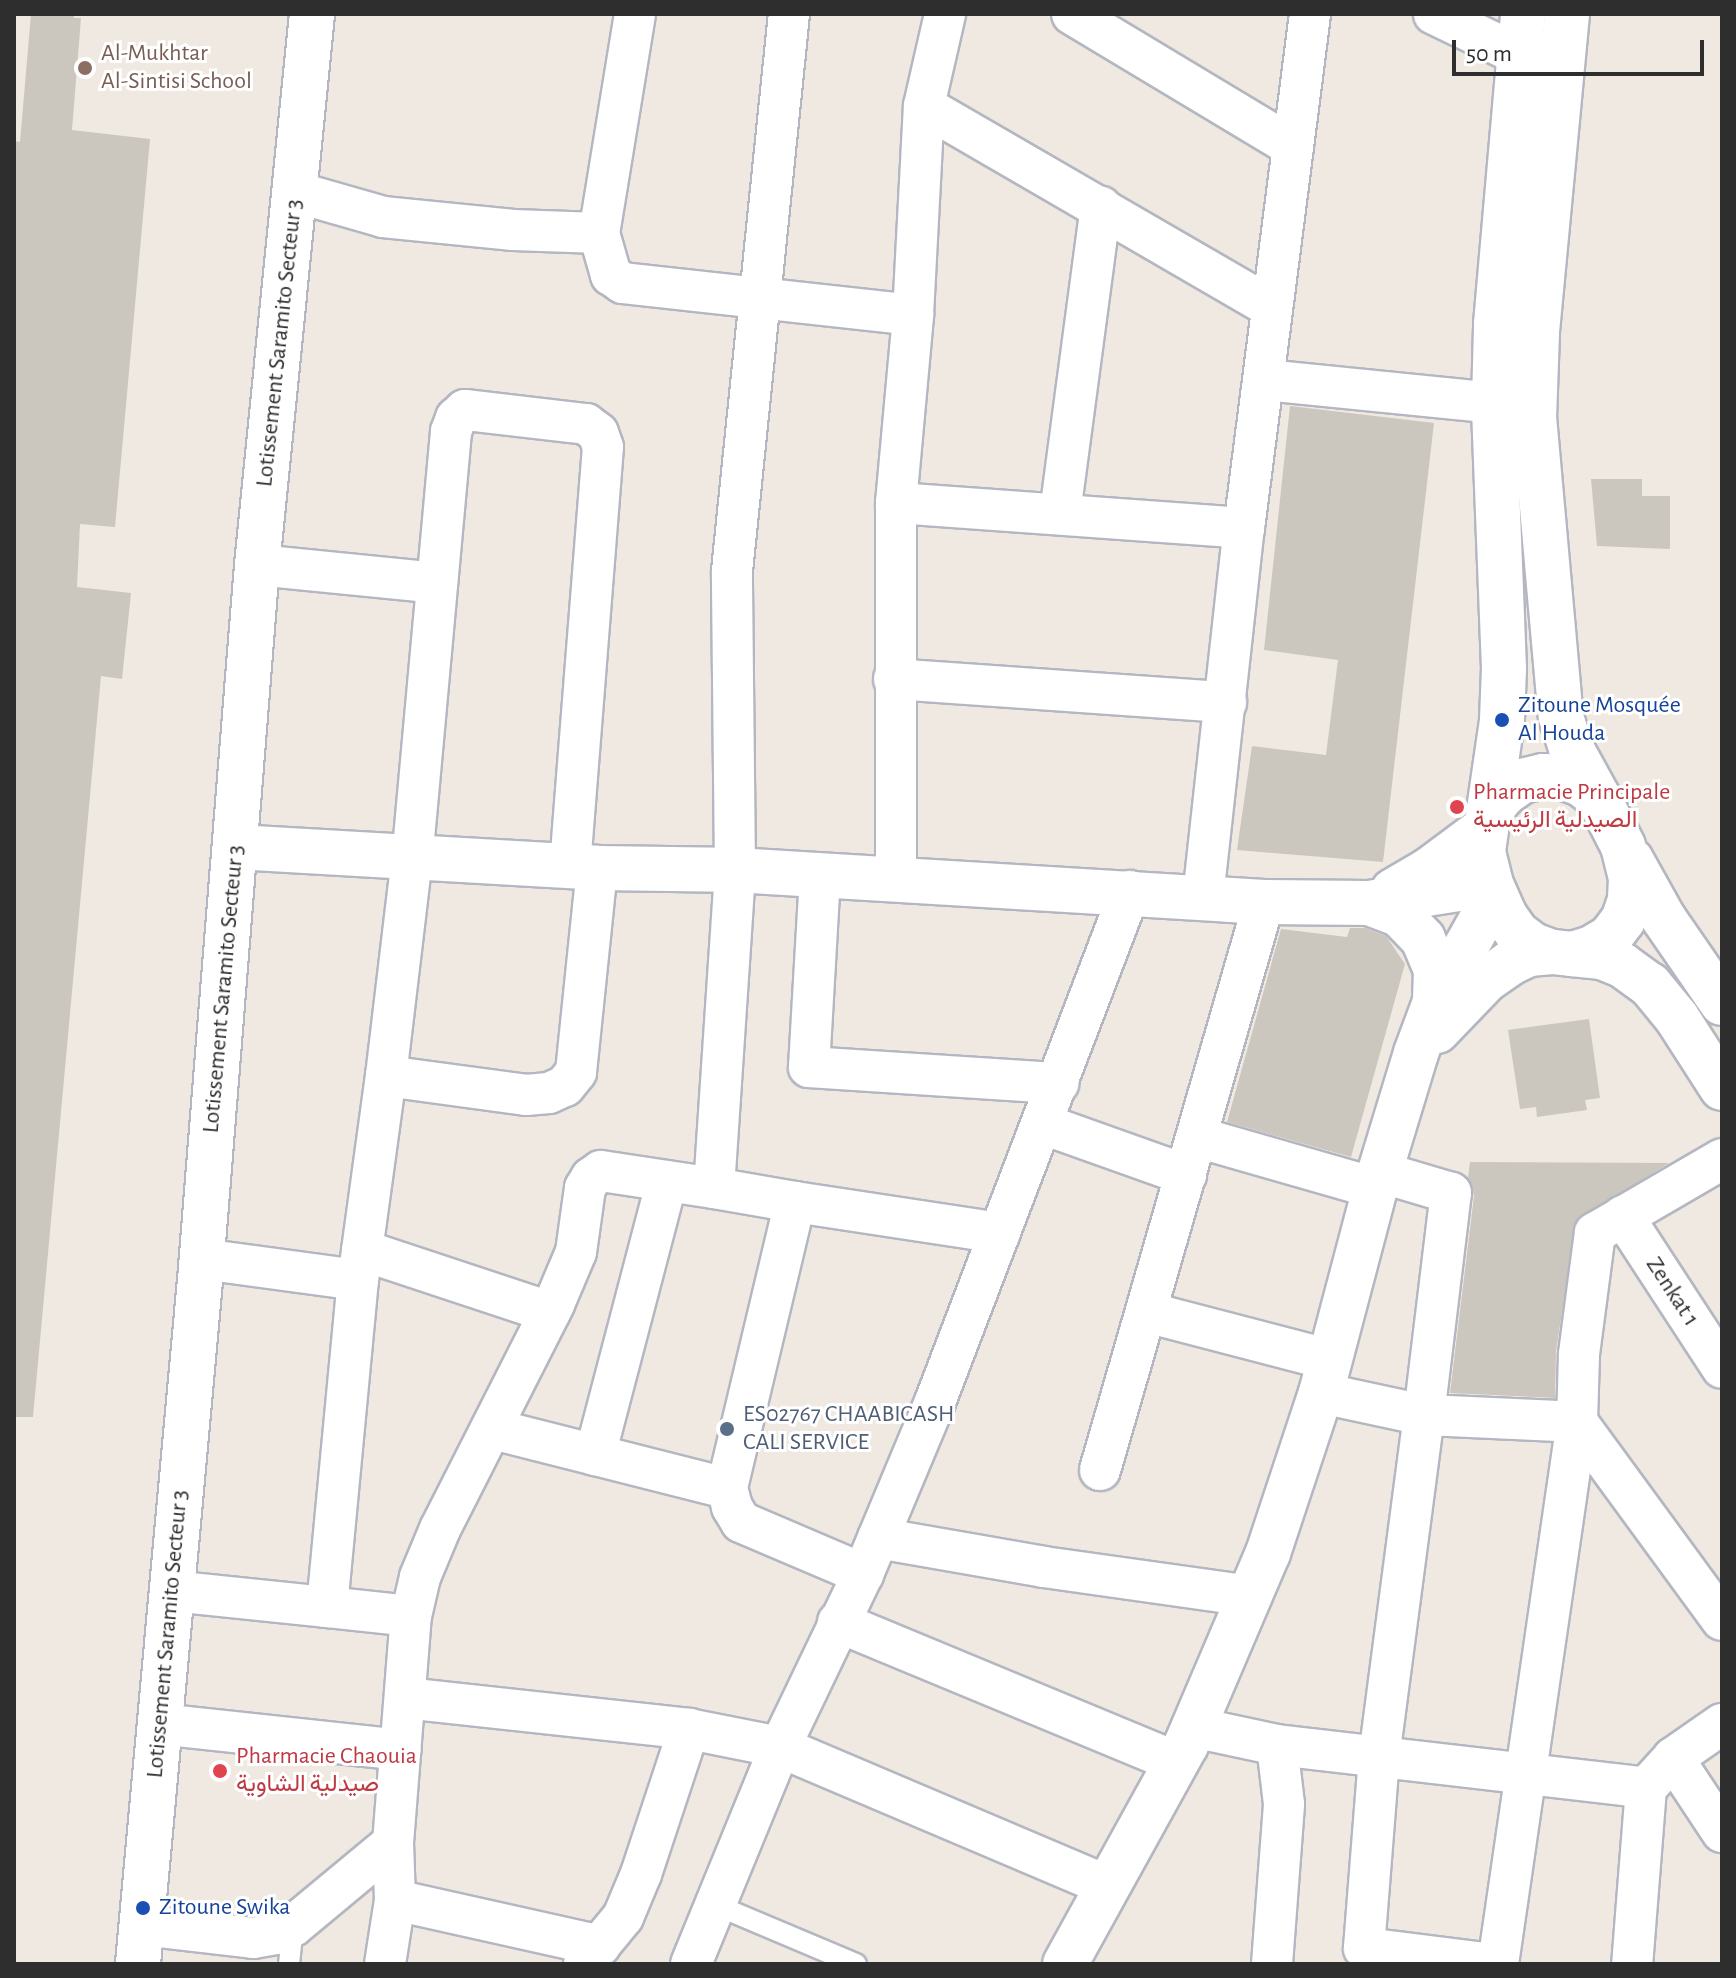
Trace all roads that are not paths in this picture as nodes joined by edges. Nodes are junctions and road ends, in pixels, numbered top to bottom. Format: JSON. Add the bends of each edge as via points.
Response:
{"nodes":[{"id":1,"x":312,"y":14,"type":"edge"},
{"id":2,"x":635,"y":14,"type":"edge"},
{"id":3,"x":789,"y":14,"type":"edge"},
{"id":4,"x":945,"y":14,"type":"edge"},
{"id":5,"x":1072,"y":14,"type":"edge"},
{"id":6,"x":1310,"y":14,"type":"edge"},
{"id":7,"x":1434,"y":14,"type":"edge"},
{"id":8,"x":1523,"y":14,"type":"edge"},
{"id":9,"x":1567,"y":14,"type":"edge"},
{"id":10,"x":1518,"y":57,"type":"junction"},
{"id":11,"x":1560,"y":74,"type":"junction"},
{"id":12,"x":924,"y":106,"type":"junction"},
{"id":13,"x":1293,"y":147,"type":"junction"},
{"id":14,"x":296,"y":192,"type":"junction"},
{"id":15,"x":1101,"y":207,"type":"junction"},
{"id":16,"x":599,"y":233,"type":"junction"},
{"id":17,"x":758,"y":299,"type":"junction"},
{"id":18,"x":1272,"y":308,"type":"junction"},
{"id":19,"x":913,"y":315,"type":"junction"},
{"id":20,"x":1265,"y":380,"type":"junction"},
{"id":21,"x":1494,"y":403,"type":"junction"},
{"id":22,"x":896,"y":503,"type":"junction"},
{"id":23,"x":1060,"y":513,"type":"junction"},
{"id":24,"x":1244,"y":528,"type":"junction"},
{"id":25,"x":257,"y":565,"type":"junction"},
{"id":26,"x":437,"y":583,"type":"junction"},
{"id":27,"x":894,"y":679,"type":"junction"},
{"id":28,"x":1226,"y":702,"type":"junction"},
{"id":29,"x":1598,"y":797,"type":"junction"},
{"id":30,"x":1488,"y":819,"type":"junction"},
{"id":31,"x":1623,"y":846,"type":"junction"},
{"id":32,"x":236,"y":847,"type":"junction"},
{"id":33,"x":412,"y":858,"type":"junction"},
{"id":34,"x":584,"y":867,"type":"junction"},
{"id":35,"x":735,"y":870,"type":"junction"},
{"id":36,"x":820,"y":876,"type":"junction"},
{"id":37,"x":896,"y":880,"type":"junction"},
{"id":38,"x":1493,"y":890,"type":"junction"},
{"id":39,"x":1130,"y":891,"type":"junction"},
{"id":40,"x":1203,"y":897,"type":"junction"},
{"id":41,"x":1264,"y":902,"type":"junction"},
{"id":42,"x":1369,"y":903,"type":"junction"},
{"id":43,"x":1562,"y":953,"type":"junction"},
{"id":44,"x":1435,"y":1002,"type":"junction"},
{"id":45,"x":1722,"y":1003,"type":"edge"},
{"id":46,"x":1416,"y":1053,"type":"junction"},
{"id":47,"x":386,"y":1076,"type":"junction"},
{"id":48,"x":1058,"y":1083,"type":"junction"},
{"id":49,"x":1722,"y":1088,"type":"edge"},
{"id":50,"x":1043,"y":1124,"type":"junction"},
{"id":51,"x":1197,"y":1137,"type":"junction"},
{"id":52,"x":1722,"y":1159,"type":"edge"},
{"id":53,"x":1186,"y":1175,"type":"junction"},
{"id":54,"x":1378,"y":1180,"type":"junction"},
{"id":55,"x":667,"y":1181,"type":"junction"},
{"id":56,"x":714,"y":1188,"type":"junction"},
{"id":57,"x":795,"y":1202,"type":"junction"},
{"id":58,"x":1623,"y":1216,"type":"junction"},
{"id":59,"x":1000,"y":1233,"type":"junction"},
{"id":60,"x":202,"y":1259,"type":"junction"},
{"id":61,"x":360,"y":1265,"type":"junction"},
{"id":62,"x":550,"y":1312,"type":"junction"},
{"id":63,"x":1146,"y":1312,"type":"junction"},
{"id":64,"x":1722,"y":1368,"type":"edge"},
{"id":65,"x":1326,"y":1377,"type":"junction"},
{"id":66,"x":1424,"y":1415,"type":"junction"},
{"id":67,"x":1577,"y":1422,"type":"junction"},
{"id":68,"x":493,"y":1429,"type":"junction"},
{"id":69,"x":595,"y":1455,"type":"junction"},
{"id":70,"x":1100,"y":1470,"type":"dead end"},
{"id":71,"x":727,"y":1488,"type":"junction"},
{"id":72,"x":870,"y":1556,"type":"junction"},
{"id":73,"x":171,"y":1591,"type":"junction"},
{"id":74,"x":1251,"y":1596,"type":"junction"},
{"id":75,"x":327,"y":1607,"type":"junction"},
{"id":76,"x":411,"y":1616,"type":"junction"},
{"id":77,"x":1722,"y":1620,"type":"edge"},
{"id":78,"x":838,"y":1622,"type":"junction"},
{"id":79,"x":405,"y":1698,"type":"junction"},
{"id":80,"x":159,"y":1724,"type":"junction"},
{"id":81,"x":1722,"y":1724,"type":"edge"},
{"id":82,"x":689,"y":1729,"type":"junction"},
{"id":83,"x":1185,"y":1745,"type":"junction"},
{"id":84,"x":1277,"y":1745,"type":"junction"},
{"id":85,"x":780,"y":1747,"type":"junction"},
{"id":86,"x":401,"y":1750,"type":"junction"},
{"id":87,"x":1379,"y":1757,"type":"junction"},
{"id":88,"x":1673,"y":1758,"type":"junction"},
{"id":89,"x":1527,"y":1773,"type":"junction"},
{"id":90,"x":1646,"y":1788,"type":"junction"},
{"id":91,"x":1722,"y":1832,"type":"edge"},
{"id":92,"x":393,"y":1843,"type":"junction"},
{"id":93,"x":1108,"y":1886,"type":"junction"},
{"id":94,"x":395,"y":1900,"type":"junction"},
{"id":95,"x":716,"y":1905,"type":"junction"},
{"id":96,"x":140,"y":1945,"type":"edge"},
{"id":97,"x":291,"y":1945,"type":"edge"},
{"id":98,"x":592,"y":1955,"type":"edge"},
{"id":99,"x":385,"y":1964,"type":"edge"},
{"id":100,"x":691,"y":1964,"type":"edge"},
{"id":101,"x":856,"y":1964,"type":"edge"},
{"id":102,"x":1065,"y":1964,"type":"edge"},
{"id":103,"x":1272,"y":1964,"type":"edge"},
{"id":104,"x":1495,"y":1964,"type":"edge"},
{"id":105,"x":1632,"y":1964,"type":"edge"}],
"edges":[{"from":1,"to":14,"type":"street","name":"Lotissement Saramito Secteur 3"},
{"from":2,"to":16,"type":"street"},
{"from":3,"to":17,"type":"street"},
{"from":4,"to":12,"type":"street"},
{"from":5,"to":13,"type":"street"},
{"from":6,"to":13,"type":"street"},
{"from":7,"to":10,"type":"street"},
{"from":8,"to":10,"type":"street"},
{"from":9,"to":11,"type":"street"},
{"from":10,"to":11,"type":"street"},
{"from":10,"to":21,"type":"street"},
{"from":11,"to":29,"type":"street","via":[[1534,417],[1561,717]]},
{"from":12,"to":15,"type":"street"},
{"from":12,"to":19,"type":"street"},
{"from":13,"to":18,"type":"street"},
{"from":14,"to":16,"type":"street","via":[[383,217]]},
{"from":14,"to":25,"type":"street","name":"Lotissement Saramito Secteur 3"},
{"from":15,"to":18,"type":"street"},
{"from":15,"to":23,"type":"street"},
{"from":16,"to":17,"type":"street","via":[[611,275],[623,283]]},
{"from":17,"to":19,"type":"street"},
{"from":17,"to":35,"type":"street","via":[[732,571]]},
{"from":18,"to":20,"type":"street"},
{"from":19,"to":22,"type":"street"},
{"from":20,"to":21,"type":"street"},
{"from":20,"to":24,"type":"street"},
{"from":21,"to":30,"type":"street","via":[[1504,669]]},
{"from":22,"to":23,"type":"street"},
{"from":22,"to":27,"type":"street"},
{"from":23,"to":24,"type":"street"},
{"from":24,"to":28,"type":"street"},
{"from":25,"to":26,"type":"street"},
{"from":25,"to":32,"type":"street","name":"Lotissement Saramito Secteur 3"},
{"from":26,"to":33,"type":"street"},
{"from":26,"to":34,"type":"street","via":[[456,418],[465,410],[586,424],[598,433],[603,447]]},
{"from":27,"to":28,"type":"street"},
{"from":27,"to":37,"type":"street"},
{"from":28,"to":40,"type":"street"},
{"from":29,"to":30,"type":"street","via":[[1581,784],[1543,776],[1522,781],[1505,793]]},
{"from":29,"to":31,"type":"street"},
{"from":30,"to":38,"type":"street","via":[[1483,851]]},
{"from":30,"to":42,"type":"street","via":[[1429,870]]},
{"from":31,"to":43,"type":"street","via":[[1631,879],[1623,920],[1592,948]]},
{"from":31,"to":45,"type":"street","via":[[1664,919]]},
{"from":32,"to":33,"type":"street"},
{"from":32,"to":60,"type":"street","name":"Lotissement Saramito Secteur 3"},
{"from":33,"to":34,"type":"street"},
{"from":33,"to":47,"type":"street"},
{"from":34,"to":35,"type":"street"},
{"from":34,"to":47,"type":"street","via":[[576,1072],[565,1086],[526,1095]]},
{"from":35,"to":36,"type":"street"},
{"from":35,"to":56,"type":"street"},
{"from":36,"to":37,"type":"street"},
{"from":36,"to":48,"type":"street","via":[[809,1067]]},
{"from":37,"to":39,"type":"street"},
{"from":38,"to":42,"type":"street"},
{"from":38,"to":43,"type":"street","via":[[1517,933],[1533,945]]},
{"from":38,"to":44,"type":"street"},
{"from":39,"to":40,"type":"street"},
{"from":39,"to":48,"type":"street"},
{"from":40,"to":41,"type":"street"},
{"from":41,"to":42,"type":"street"},
{"from":41,"to":51,"type":"street"},
{"from":42,"to":44,"type":"street","via":[[1400,915],[1423,939],[1436,970]]},
{"from":43,"to":46,"type":"street","via":[[1529,954],[1486,980]]},
{"from":43,"to":49,"type":"street","via":[[1602,957],[1650,985]]},
{"from":44,"to":46,"type":"street"},
{"from":46,"to":54,"type":"street"},
{"from":47,"to":61,"type":"street"},
{"from":48,"to":50,"type":"street"},
{"from":50,"to":53,"type":"street"},
{"from":50,"to":59,"type":"street"},
{"from":51,"to":53,"type":"street"},
{"from":51,"to":54,"type":"street"},
{"from":52,"to":58,"type":"street"},
{"from":53,"to":63,"type":"street"},
{"from":54,"to":65,"type":"street"},
{"from":54,"to":66,"type":"street","via":[[1451,1193]]},
{"from":55,"to":56,"type":"street"},
{"from":55,"to":62,"type":"street","via":[[601,1171],[591,1178],[576,1252]]},
{"from":55,"to":69,"type":"street"},
{"from":56,"to":57,"type":"street"},
{"from":57,"to":59,"type":"street"},
{"from":57,"to":71,"type":"street"},
{"from":58,"to":64,"type":"street","name":"Zenkat 1"},
{"from":58,"to":67,"type":"street","via":[[1595,1233],[1579,1354]]},
{"from":59,"to":72,"type":"street"},
{"from":60,"to":61,"type":"street"},
{"from":60,"to":73,"type":"street","name":"Lotissement Saramito Secteur 3"},
{"from":61,"to":62,"type":"street"},
{"from":61,"to":75,"type":"street"},
{"from":62,"to":68,"type":"street"},
{"from":63,"to":65,"type":"street"},
{"from":63,"to":70,"type":"street"},
{"from":65,"to":66,"type":"street"},
{"from":65,"to":74,"type":"street"},
{"from":66,"to":67,"type":"street"},
{"from":66,"to":87,"type":"street"},
{"from":67,"to":77,"type":"street"},
{"from":67,"to":89,"type":"street"},
{"from":68,"to":69,"type":"street"},
{"from":68,"to":76,"type":"street","via":[[440,1529]]},
{"from":69,"to":71,"type":"street"},
{"from":71,"to":72,"type":"street","via":[[741,1522]]},
{"from":72,"to":74,"type":"street","via":[[1044,1567]]},
{"from":72,"to":78,"type":"street"},
{"from":73,"to":75,"type":"street"},
{"from":73,"to":80,"type":"street","name":"Lotissement Saramito Secteur 3"},
{"from":74,"to":83,"type":"street"},
{"from":75,"to":76,"type":"street"},
{"from":76,"to":79,"type":"street"},
{"from":78,"to":83,"type":"street"},
{"from":78,"to":85,"type":"street"},
{"from":79,"to":82,"type":"street"},
{"from":79,"to":86,"type":"street"},
{"from":80,"to":86,"type":"street"},
{"from":80,"to":96,"type":"street","name":"Lotissement Saramito Secteur 3"},
{"from":81,"to":88,"type":"street"},
{"from":82,"to":85,"type":"street"},
{"from":82,"to":98,"type":"street","via":[[623,1917]]},
{"from":83,"to":84,"type":"street"},
{"from":83,"to":93,"type":"street"},
{"from":84,"to":87,"type":"street"},
{"from":84,"to":103,"type":"street","via":[[1284,1804]]},
{"from":85,"to":93,"type":"street"},
{"from":85,"to":95,"type":"street"},
{"from":86,"to":92,"type":"street"},
{"from":87,"to":89,"type":"street"},
{"from":87,"to":104,"type":"street","via":[[1364,1948]]},
{"from":88,"to":90,"type":"street"},
{"from":88,"to":91,"type":"street"},
{"from":89,"to":90,"type":"street"},
{"from":89,"to":104,"type":"street"},
{"from":90,"to":105,"type":"street"},
{"from":92,"to":94,"type":"street"},
{"from":92,"to":97,"type":"street"},
{"from":93,"to":102,"type":"street"},
{"from":94,"to":98,"type":"street"},
{"from":94,"to":99,"type":"street"},
{"from":95,"to":100,"type":"street"},
{"from":95,"to":101,"type":"lane"},
{"from":96,"to":97,"type":"street","via":[[276,1934]]}]}
